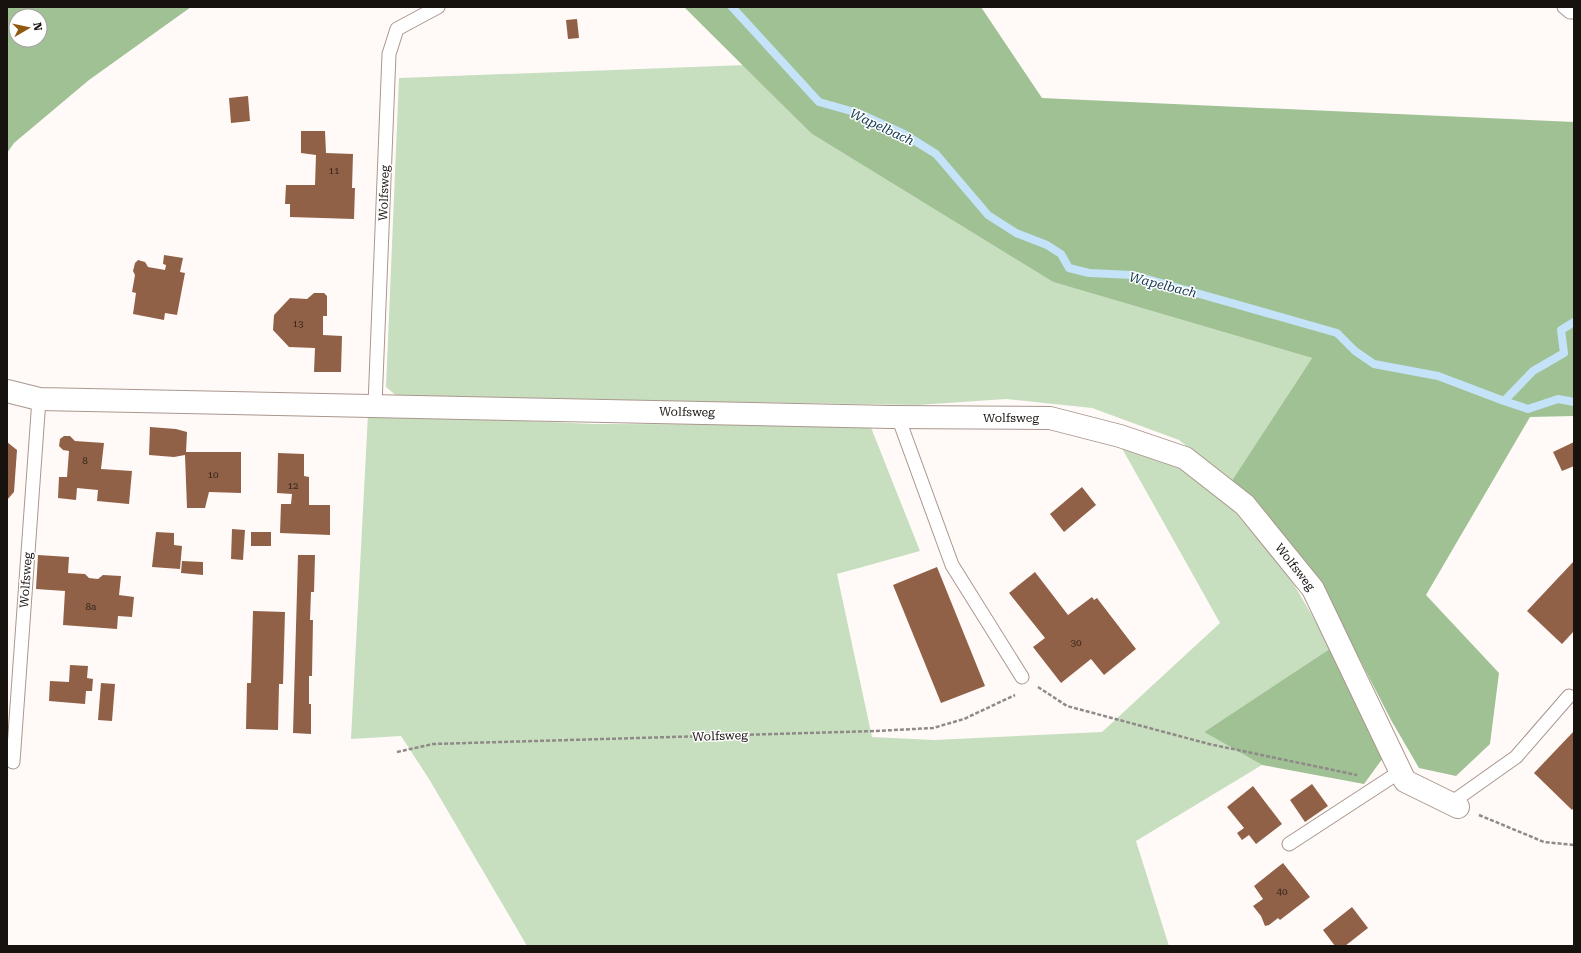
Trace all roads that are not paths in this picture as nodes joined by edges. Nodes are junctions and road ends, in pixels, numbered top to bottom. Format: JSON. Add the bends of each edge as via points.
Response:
{"nodes":[{"id":1,"x":438,"y":7,"type":"edge"},
{"id":2,"x":1564,"y":7,"type":"edge"},
{"id":3,"x":1574,"y":12,"type":"edge"},
{"id":4,"x":7,"y":390,"type":"edge"},
{"id":5,"x":40,"y":399,"type":"junction"},
{"id":6,"x":375,"y":405,"type":"junction"},
{"id":7,"x":898,"y":417,"type":"junction"},
{"id":8,"x":1022,"y":677,"type":"road end"},
{"id":9,"x":1569,"y":696,"type":"dead end"},
{"id":10,"x":13,"y":762,"type":"dead end"},
{"id":11,"x":1393,"y":776,"type":"junction"},
{"id":12,"x":1454,"y":805,"type":"joint"},
{"id":13,"x":1289,"y":844,"type":"dead end"}],
"edges":[{"from":1,"to":6,"type":"lane","name":"Wolfsweg","via":[[397,29],[389,54]]},
{"from":2,"to":3,"type":"lane"},
{"from":4,"to":5,"type":"street","name":"Wolfsweg"},
{"from":5,"to":6,"type":"street","name":"Wolfsweg"},
{"from":5,"to":10,"type":"lane","name":"Wolfsweg"},
{"from":6,"to":7,"type":"street","name":"Wolfsweg"},
{"from":7,"to":8,"type":"lane","via":[[952,565]]},
{"from":7,"to":11,"type":"street","name":"Wolfsweg","via":[[1050,418],[1120,436],[1185,458],[1245,505],[1313,589]]},
{"from":9,"to":12,"type":"lane","via":[[1516,757]]},
{"from":11,"to":12,"type":"street","name":"Wolfsweg"},
{"from":11,"to":13,"type":"lane"}]}
